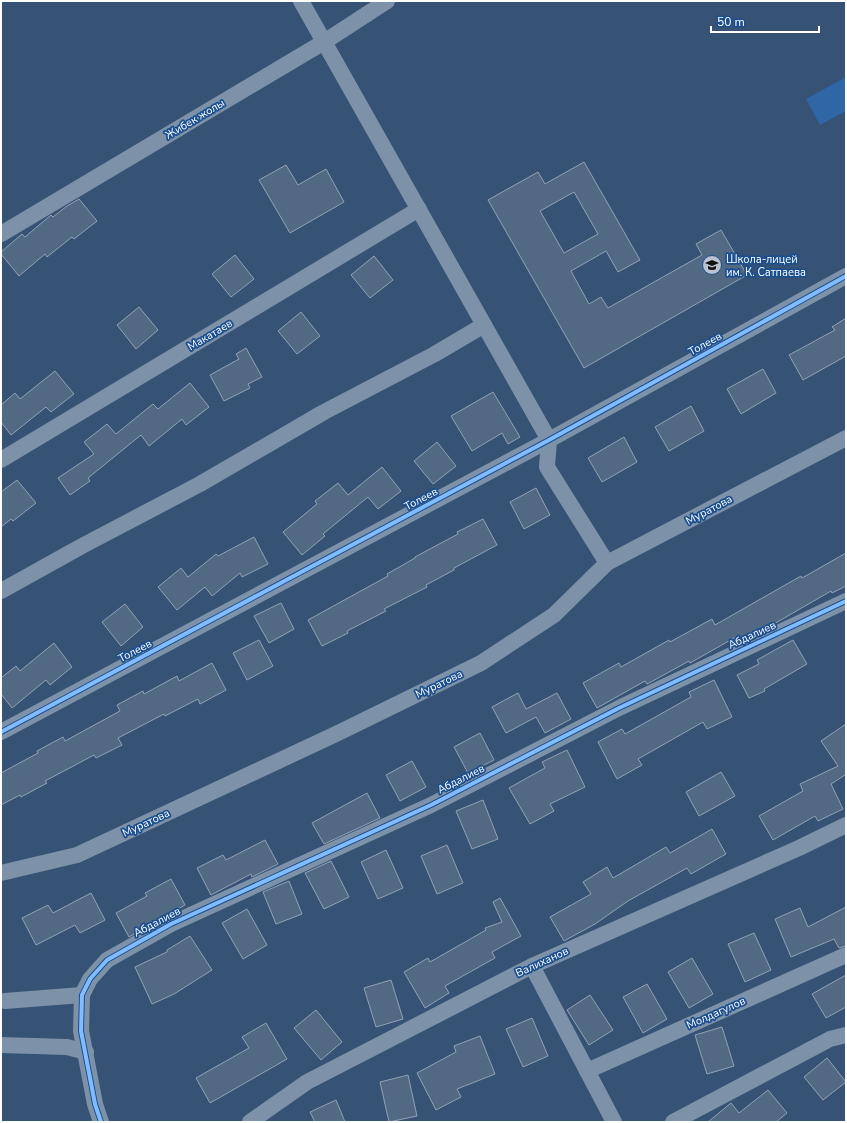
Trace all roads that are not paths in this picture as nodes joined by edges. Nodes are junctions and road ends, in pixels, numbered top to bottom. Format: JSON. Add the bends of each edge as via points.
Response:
{"nodes":[{"id":1,"x":302,"y":1,"type":"edge"},
{"id":2,"x":387,"y":1,"type":"edge"},
{"id":3,"x":324,"y":42,"type":"junction"},
{"id":4,"x":419,"y":209,"type":"junction"},
{"id":5,"x":1,"y":234,"type":"edge"},
{"id":6,"x":846,"y":276,"type":"edge"},
{"id":7,"x":484,"y":325,"type":"junction"},
{"id":8,"x":846,"y":438,"type":"edge"},
{"id":9,"x":549,"y":440,"type":"junction"},
{"id":10,"x":1,"y":460,"type":"edge"},
{"id":11,"x":607,"y":563,"type":"junction"},
{"id":12,"x":1,"y":591,"type":"edge"},
{"id":13,"x":846,"y":601,"type":"edge"},
{"id":14,"x":1,"y":732,"type":"edge"},
{"id":15,"x":846,"y":825,"type":"edge"},
{"id":16,"x":1,"y":873,"type":"edge"},
{"id":17,"x":846,"y":955,"type":"edge"},
{"id":18,"x":532,"y":966,"type":"junction"},
{"id":19,"x":82,"y":995,"type":"junction"},
{"id":20,"x":5,"y":1000,"type":"dead end"},
{"id":21,"x":846,"y":1035,"type":"edge"},
{"id":22,"x":1,"y":1045,"type":"edge"},
{"id":23,"x":86,"y":1052,"type":"junction"},
{"id":24,"x":587,"y":1071,"type":"junction"},
{"id":25,"x":101,"y":1122,"type":"edge"},
{"id":26,"x":250,"y":1122,"type":"edge"},
{"id":27,"x":614,"y":1122,"type":"edge"},
{"id":28,"x":673,"y":1122,"type":"edge"}],
"edges":[{"from":1,"to":3,"type":"street"},
{"from":2,"to":3,"type":"street","name":"Жибек жолы"},
{"from":3,"to":4,"type":"street"},
{"from":3,"to":5,"type":"street","name":"Жибек жолы"},
{"from":4,"to":7,"type":"street"},
{"from":4,"to":10,"type":"street","name":"Макатаев"},
{"from":6,"to":9,"type":"street","name":"Толеев"},
{"from":7,"to":9,"type":"street"},
{"from":7,"to":12,"type":"street","via":[[435,354],[324,412],[200,484]]},
{"from":8,"to":11,"type":"street","name":"Муратова"},
{"from":9,"to":11,"type":"street","via":[[547,466]]},
{"from":9,"to":14,"type":"street","name":"Толеев"},
{"from":11,"to":16,"type":"street","name":"Муратова","via":[[554,615],[481,663],[329,738],[77,855]]},
{"from":13,"to":19,"type":"street","name":"Абдалиев","via":[[619,708],[431,805],[171,924],[107,960],[90,979]]},
{"from":15,"to":18,"type":"street","name":"Валиханов"},
{"from":17,"to":24,"type":"street","name":"Молдагулов"},
{"from":18,"to":24,"type":"street"},
{"from":18,"to":26,"type":"street","name":"Валиханов","via":[[307,1082]]},
{"from":19,"to":20,"type":"street"},
{"from":19,"to":23,"type":"street","via":[[81,1031]]},
{"from":21,"to":28,"type":"street","via":[[830,1040]]},
{"from":22,"to":23,"type":"street","via":[[66,1047]]},
{"from":23,"to":25,"type":"street","via":[[95,1104]]},
{"from":24,"to":27,"type":"street"}]}
